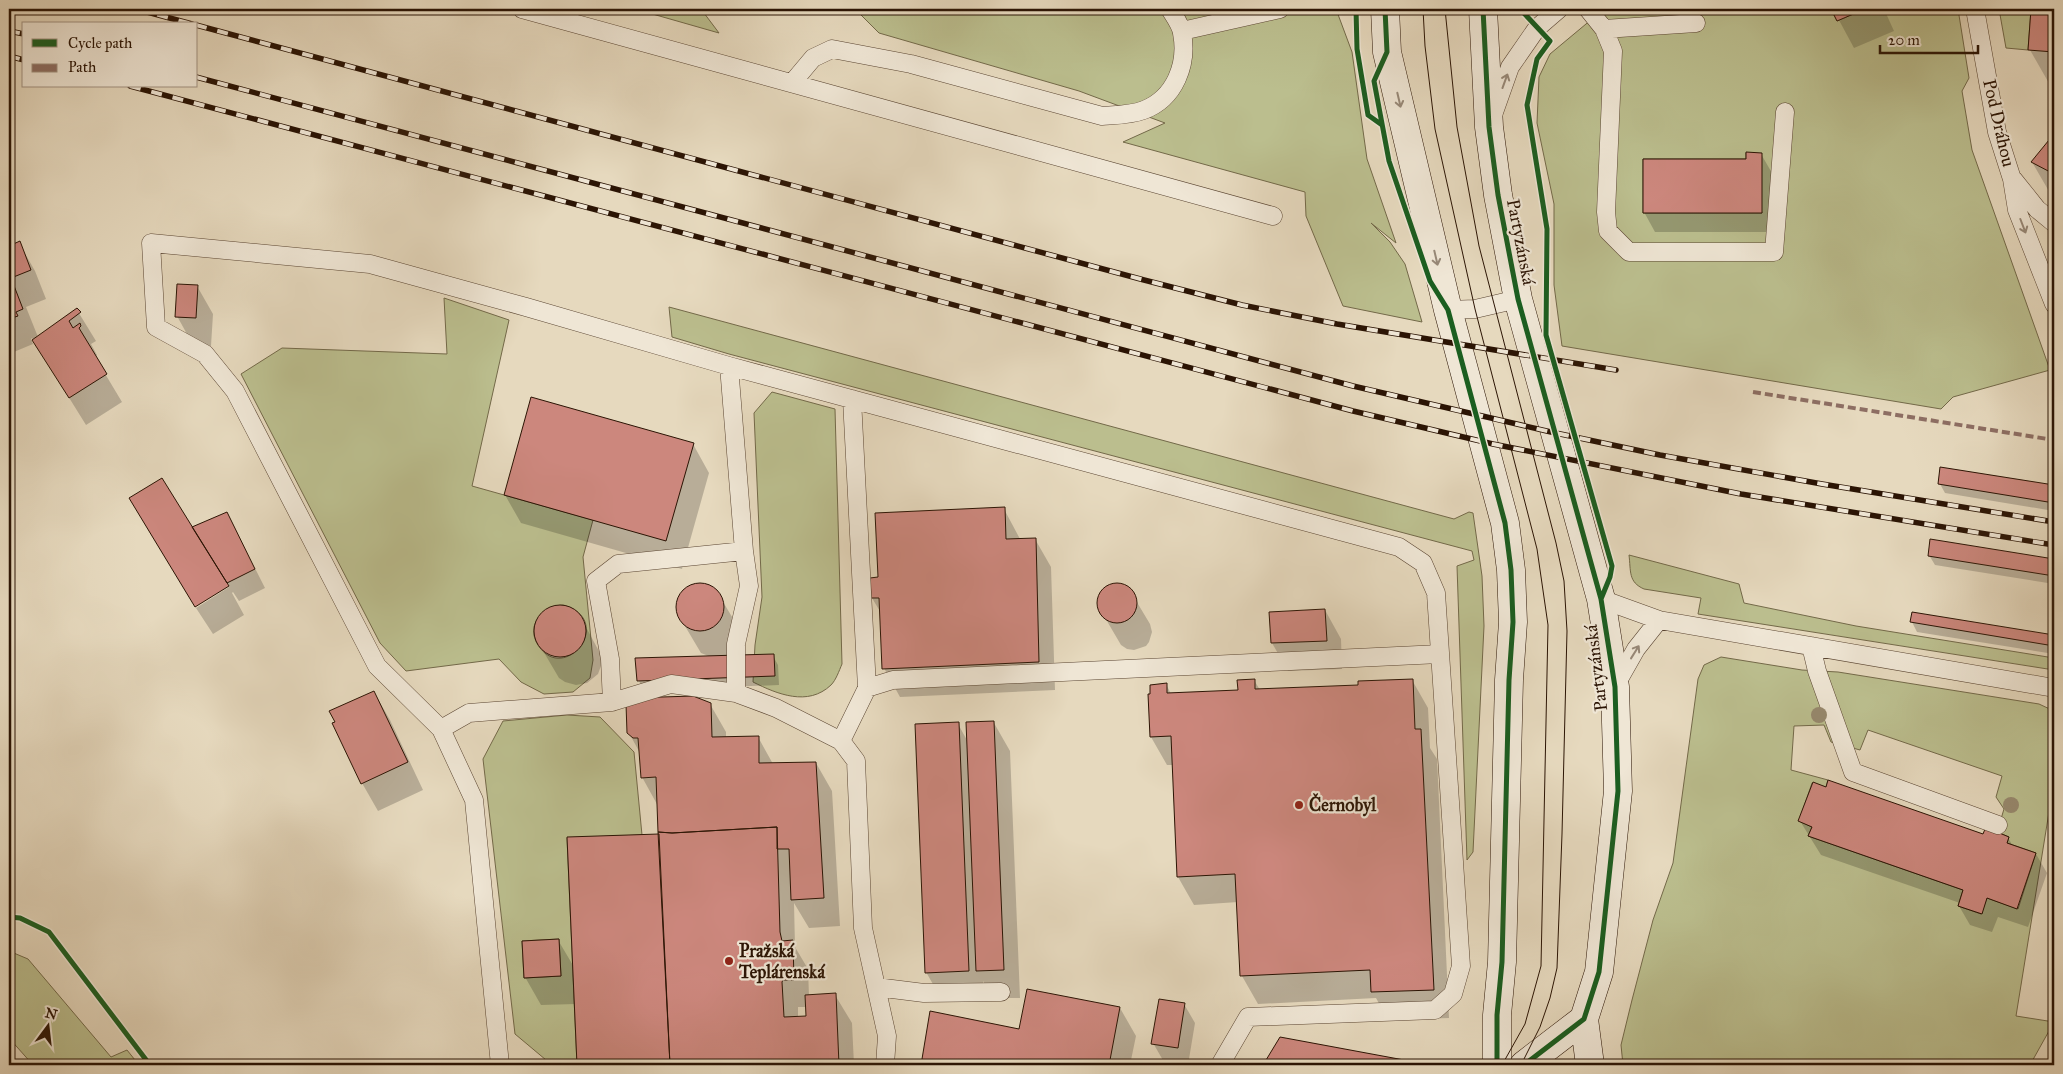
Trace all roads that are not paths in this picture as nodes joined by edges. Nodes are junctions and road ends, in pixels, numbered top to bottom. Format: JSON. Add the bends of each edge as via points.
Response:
{"nodes":[{"id":1,"x":522,"y":9,"type":"edge"},
{"id":2,"x":1170,"y":9,"type":"edge"},
{"id":3,"x":1280,"y":9,"type":"edge"},
{"id":4,"x":1385,"y":9,"type":"edge"},
{"id":5,"x":1483,"y":9,"type":"edge"},
{"id":6,"x":1559,"y":9,"type":"edge"},
{"id":7,"x":1588,"y":9,"type":"edge"},
{"id":8,"x":1975,"y":9,"type":"edge"},
{"id":9,"x":1696,"y":23,"type":"dead end"},
{"id":10,"x":1604,"y":29,"type":"junction"},
{"id":11,"x":1182,"y":31,"type":"junction"},
{"id":12,"x":792,"y":83,"type":"junction"},
{"id":13,"x":1785,"y":112,"type":"dead end"},
{"id":14,"x":1489,"y":127,"type":"junction"},
{"id":15,"x":2012,"y":179,"type":"junction"},
{"id":16,"x":1274,"y":216,"type":"dead end"},
{"id":17,"x":2054,"y":223,"type":"edge"},
{"id":18,"x":1518,"y":299,"type":"junction"},
{"id":19,"x":2054,"y":304,"type":"edge"},
{"id":20,"x":1448,"y":310,"type":"junction"},
{"id":21,"x":729,"y":366,"type":"junction"},
{"id":22,"x":852,"y":399,"type":"junction"},
{"id":23,"x":744,"y":551,"type":"junction"},
{"id":24,"x":1601,"y":598,"type":"junction"},
{"id":25,"x":1660,"y":620,"type":"junction"},
{"id":26,"x":1811,"y":646,"type":"junction"},
{"id":27,"x":1440,"y":654,"type":"junction"},
{"id":28,"x":1615,"y":687,"type":"junction"},
{"id":29,"x":867,"y":688,"type":"junction"},
{"id":30,"x":2054,"y":688,"type":"edge"},
{"id":31,"x":736,"y":693,"type":"junction"},
{"id":32,"x":612,"y":702,"type":"junction"},
{"id":33,"x":441,"y":729,"type":"junction"},
{"id":34,"x":841,"y":741,"type":"junction"},
{"id":35,"x":1998,"y":825,"type":"dead end"},
{"id":36,"x":876,"y":987,"type":"junction"},
{"id":37,"x":1002,"y":992,"type":"dead end"},
{"id":38,"x":1584,"y":1019,"type":"junction"},
{"id":39,"x":500,"y":1065,"type":"edge"},
{"id":40,"x":885,"y":1065,"type":"edge"},
{"id":41,"x":1220,"y":1065,"type":"edge"},
{"id":42,"x":1497,"y":1065,"type":"edge"},
{"id":43,"x":1524,"y":1065,"type":"edge"},
{"id":44,"x":1590,"y":1065,"type":"edge"}],
"edges":[{"from":1,"to":12,"type":"lane"},
{"from":2,"to":11,"type":"lane"},
{"from":3,"to":11,"type":"lane"},
{"from":4,"to":20,"type":"main road","one_way":true,"via":[[1387,52]]},
{"from":5,"to":14,"type":"main road","name":"Partyzánská"},
{"from":14,"to":6,"type":"lane","one_way":true,"via":[[1510,67],[1537,28]]},
{"from":7,"to":10,"type":"lane"},
{"from":8,"to":15,"type":"lane","name":"Pod Dráhou","via":[[1997,132]]},
{"from":9,"to":10,"type":"lane"},
{"from":10,"to":13,"type":"lane","via":[[1613,51],[1606,212],[1608,231],[1629,252],[1774,252]]},
{"from":11,"to":12,"type":"lane","via":[[1183,59],[1178,78],[1168,94],[1145,110],[1123,115],[1102,116],[911,64],[832,49],[813,58]]},
{"from":12,"to":16,"type":"lane"},
{"from":14,"to":18,"type":"main road","name":"Partyzánská"},
{"from":15,"to":17,"type":"lane","name":"Pod Dráhou","via":[[2037,209]]},
{"from":15,"to":19,"type":"lane","name":"Pod Dráhou","one_way":true,"via":[[2017,210]]},
{"from":18,"to":20,"type":"lane","via":[[1475,309]]},
{"from":18,"to":24,"type":"main road","name":"Partyzánská"},
{"from":20,"to":42,"type":"main road","via":[[1505,523],[1511,570],[1513,622]]},
{"from":21,"to":22,"type":"lane"},
{"from":21,"to":23,"type":"lane"},
{"from":21,"to":33,"type":"lane","via":[[370,264],[152,243],[156,327],[205,354],[235,391],[377,666]]},
{"from":22,"to":27,"type":"lane","via":[[1399,547],[1423,563],[1436,593]]},
{"from":22,"to":29,"type":"lane"},
{"from":23,"to":31,"type":"lane","via":[[750,586],[736,644]]},
{"from":23,"to":32,"type":"lane","via":[[618,564],[596,581],[610,659]]},
{"from":24,"to":25,"type":"lane"},
{"from":24,"to":28,"type":"main road","name":"Partyzánská"},
{"from":25,"to":26,"type":"lane"},
{"from":28,"to":25,"type":"lane","one_way":true,"via":[[1636,649]]},
{"from":26,"to":30,"type":"lane"},
{"from":26,"to":35,"type":"lane","via":[[1852,772]]},
{"from":27,"to":29,"type":"lane","via":[[893,680]]},
{"from":27,"to":41,"type":"lane","via":[[1461,966],[1453,994],[1435,1010],[1248,1017]]},
{"from":28,"to":38,"type":"main road","name":"Partyzánská","via":[[1618,791],[1599,972]]},
{"from":29,"to":34,"type":"lane"},
{"from":31,"to":32,"type":"lane","via":[[671,684]]},
{"from":31,"to":34,"type":"lane","via":[[776,708]]},
{"from":32,"to":33,"type":"lane","via":[[469,713]]},
{"from":33,"to":39,"type":"lane","via":[[474,800]]},
{"from":34,"to":36,"type":"lane","via":[[856,761],[863,928]]},
{"from":36,"to":37,"type":"lane","via":[[924,993]]},
{"from":36,"to":40,"type":"lane","via":[[887,1036]]},
{"from":38,"to":43,"type":"main road"},
{"from":38,"to":44,"type":"main road"}]}
